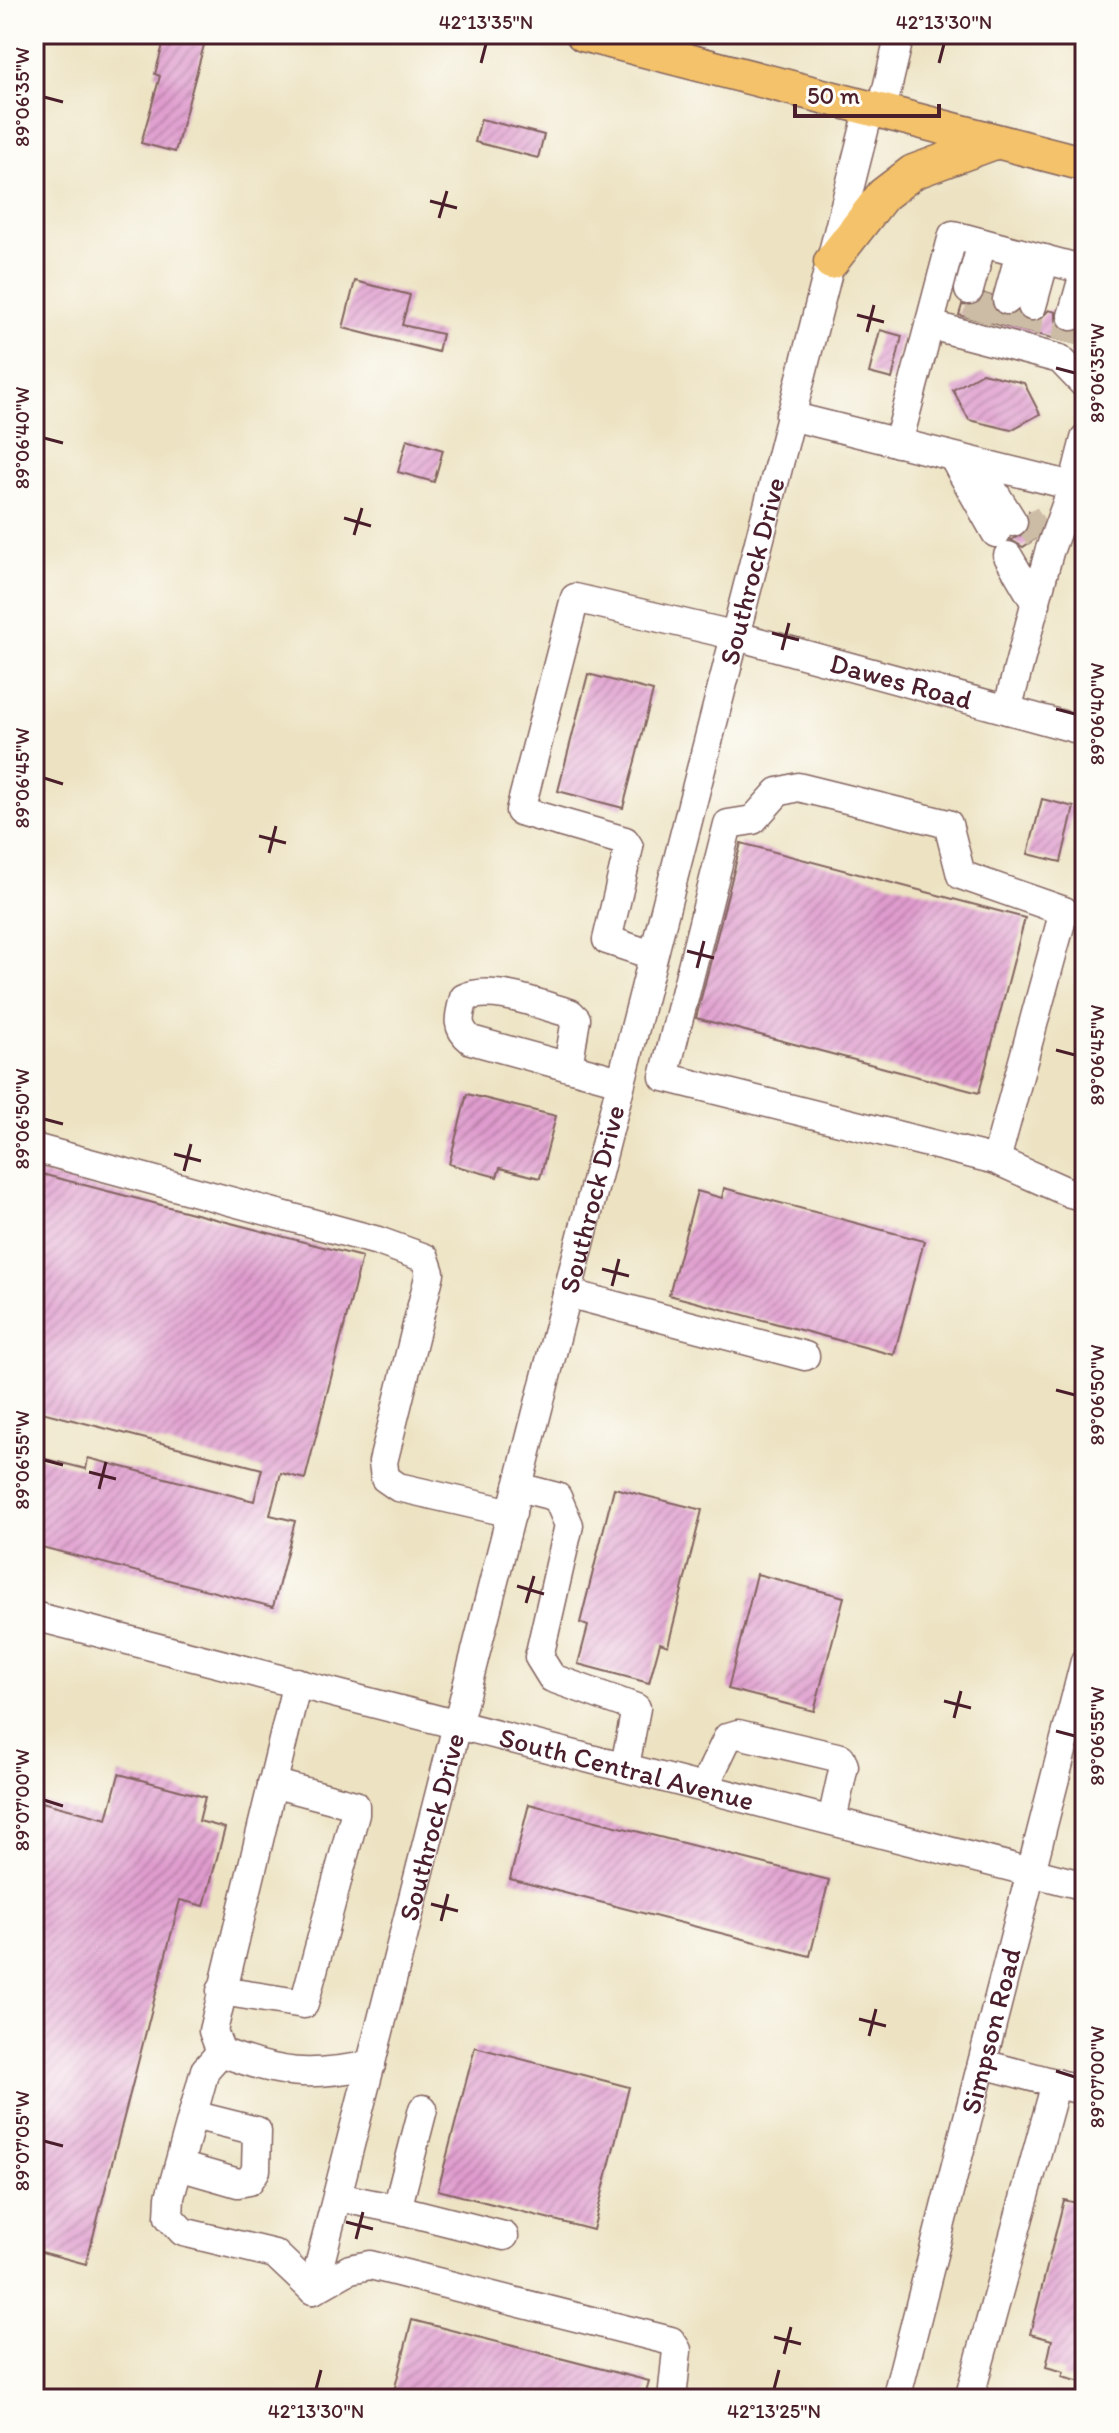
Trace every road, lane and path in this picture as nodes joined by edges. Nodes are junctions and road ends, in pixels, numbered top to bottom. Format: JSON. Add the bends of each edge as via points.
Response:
{"nodes":[{"id":1,"x":583,"y":34,"type":"edge"},
{"id":2,"x":900,"y":34,"type":"edge"},
{"id":3,"x":876,"y":108,"type":"junction"},
{"id":4,"x":995,"y":142,"type":"junction"},
{"id":5,"x":1085,"y":166,"type":"edge"},
{"id":6,"x":1023,"y":254,"type":"junction"},
{"id":7,"x":831,"y":262,"type":"junction"},
{"id":8,"x":930,"y":325,"type":"junction"},
{"id":9,"x":1014,"y":326,"type":"junction"},
{"id":10,"x":1085,"y":385,"type":"edge"},
{"id":11,"x":790,"y":416,"type":"junction"},
{"id":12,"x":1085,"y":439,"type":"edge"},
{"id":13,"x":898,"y":443,"type":"junction"},
{"id":14,"x":974,"y":462,"type":"junction"},
{"id":15,"x":1073,"y":486,"type":"junction"},
{"id":16,"x":1025,"y":541,"type":"junction"},
{"id":17,"x":1036,"y":604,"type":"junction"},
{"id":18,"x":733,"y":635,"type":"junction"},
{"id":19,"x":1007,"y":710,"type":"junction"},
{"id":20,"x":1085,"y":731,"type":"edge"},
{"id":21,"x":652,"y":955,"type":"junction"},
{"id":22,"x":568,"y":1067,"type":"dead end"},
{"id":23,"x":620,"y":1081,"type":"junction"},
{"id":24,"x":34,"y":1148,"type":"edge"},
{"id":25,"x":996,"y":1160,"type":"junction"},
{"id":26,"x":1085,"y":1197,"type":"edge"},
{"id":27,"x":567,"y":1293,"type":"junction"},
{"id":28,"x":805,"y":1356,"type":"dead end"},
{"id":29,"x":515,"y":1500,"type":"junction"},
{"id":30,"x":34,"y":1616,"type":"edge"},
{"id":31,"x":1085,"y":1661,"type":"edge"},
{"id":32,"x":297,"y":1682,"type":"junction"},
{"id":33,"x":459,"y":1723,"type":"junction"},
{"id":34,"x":625,"y":1766,"type":"junction"},
{"id":35,"x":272,"y":1783,"type":"junction"},
{"id":36,"x":704,"y":1787,"type":"junction"},
{"id":37,"x":832,"y":1820,"type":"junction"},
{"id":38,"x":1033,"y":1872,"type":"junction"},
{"id":39,"x":1085,"y":1886,"type":"edge"},
{"id":40,"x":221,"y":1991,"type":"junction"},
{"id":41,"x":221,"y":2052,"type":"junction"},
{"id":42,"x":983,"y":2064,"type":"junction"},
{"id":43,"x":371,"y":2065,"type":"junction"},
{"id":44,"x":1056,"y":2083,"type":"junction"},
{"id":45,"x":1085,"y":2091,"type":"edge"},
{"id":46,"x":423,"y":2109,"type":"dead end"},
{"id":47,"x":193,"y":2115,"type":"junction"},
{"id":48,"x":179,"y":2166,"type":"junction"},
{"id":49,"x":337,"y":2197,"type":"junction"},
{"id":50,"x":397,"y":2209,"type":"junction"},
{"id":51,"x":504,"y":2236,"type":"dead end"},
{"id":52,"x":313,"y":2290,"type":"junction"},
{"id":53,"x":672,"y":2399,"type":"edge"},
{"id":54,"x":896,"y":2399,"type":"edge"},
{"id":55,"x":969,"y":2399,"type":"edge"}],
"edges":[{"from":1,"to":3,"type":"main road"},
{"from":2,"to":3,"type":"street","name":"Southrock Drive"},
{"from":3,"to":4,"type":"main road"},
{"from":3,"to":7,"type":"street","name":"Southrock Drive"},
{"from":4,"to":5,"type":"main road"},
{"from":4,"to":7,"type":"main road","via":[[913,172],[883,195]]},
{"from":6,"to":8,"type":"street","via":[[953,235]]},
{"from":6,"to":9,"type":"street"},
{"from":6,"to":9,"type":"street"},
{"from":6,"to":9,"type":"street","via":[[1085,270]]},
{"from":7,"to":11,"type":"street","name":"Southrock Drive"},
{"from":8,"to":9,"type":"street"},
{"from":8,"to":13,"type":"street"},
{"from":9,"to":10,"type":"street"},
{"from":11,"to":13,"type":"street"},
{"from":11,"to":18,"type":"street","name":"Southrock Drive"},
{"from":12,"to":15,"type":"street"},
{"from":13,"to":14,"type":"street"},
{"from":14,"to":15,"type":"street"},
{"from":14,"to":16,"type":"street"},
{"from":14,"to":16,"type":"street"},
{"from":15,"to":16,"type":"street"},
{"from":16,"to":17,"type":"street"},
{"from":16,"to":17,"type":"street"},
{"from":17,"to":19,"type":"street"},
{"from":18,"to":19,"type":"street","name":"Dawes Road"},
{"from":18,"to":21,"type":"street","name":"Southrock Drive"},
{"from":18,"to":21,"type":"street","name":"Dawes Road","via":[[575,598],[520,811],[625,841],[629,847],[607,940]]},
{"from":19,"to":20,"type":"street","name":"Dawes Road"},
{"from":21,"to":23,"type":"street","name":"Southrock Drive"},
{"from":22,"to":23,"type":"street"},
{"from":23,"to":27,"type":"street","name":"Southrock Drive"},
{"from":24,"to":29,"type":"street","via":[[425,1258],[430,1273],[383,1462],[385,1478],[398,1487]]},
{"from":25,"to":25,"type":"street","via":[[664,1077],[728,824],[753,820],[778,792],[798,787],[948,824],[961,875],[1064,911]]},
{"from":25,"to":26,"type":"street"},
{"from":27,"to":28,"type":"street"},
{"from":27,"to":29,"type":"street","name":"Southrock Drive"},
{"from":29,"to":33,"type":"street","name":"Southrock Drive"},
{"from":29,"to":34,"type":"street","via":[[557,1497],[569,1525],[539,1657],[552,1678],[636,1708]]},
{"from":30,"to":32,"type":"street","name":"South Central Avenue"},
{"from":31,"to":38,"type":"street","name":"Simpson Road"},
{"from":32,"to":33,"type":"street","name":"South Central Avenue"},
{"from":32,"to":35,"type":"street"},
{"from":33,"to":34,"type":"street","name":"South Central Avenue"},
{"from":33,"to":43,"type":"street","name":"Southrock Drive"},
{"from":34,"to":36,"type":"street","name":"South Central Avenue"},
{"from":35,"to":40,"type":"street"},
{"from":35,"to":40,"type":"street","via":[[355,1805],[355,1814],[304,2004]]},
{"from":36,"to":37,"type":"street","name":"South Central Avenue"},
{"from":36,"to":37,"type":"street","via":[[728,1737],[738,1734],[841,1758],[844,1766]]},
{"from":37,"to":38,"type":"street","name":"South Central Avenue"},
{"from":38,"to":39,"type":"street","name":"South Central Avenue"},
{"from":38,"to":42,"type":"street","name":"Simpson Road"},
{"from":40,"to":41,"type":"street","via":[[213,2031]]},
{"from":41,"to":43,"type":"street","via":[[298,2074]]},
{"from":41,"to":47,"type":"street","via":[[205,2070]]},
{"from":42,"to":44,"type":"street"},
{"from":42,"to":54,"type":"street","name":"Simpson Road"},
{"from":43,"to":49,"type":"street","name":"Southrock Drive"},
{"from":44,"to":45,"type":"street"},
{"from":44,"to":55,"type":"street"},
{"from":46,"to":50,"type":"street"},
{"from":47,"to":48,"type":"street"},
{"from":47,"to":48,"type":"street","via":[[257,2131],[256,2170],[249,2181],[238,2183]]},
{"from":48,"to":52,"type":"street","via":[[169,2217],[183,2232],[275,2254]]},
{"from":49,"to":50,"type":"street"},
{"from":49,"to":52,"type":"street","name":"Southrock Drive"},
{"from":50,"to":51,"type":"street"},
{"from":52,"to":53,"type":"street","via":[[350,2269],[370,2265],[671,2341],[677,2350]]}]}
